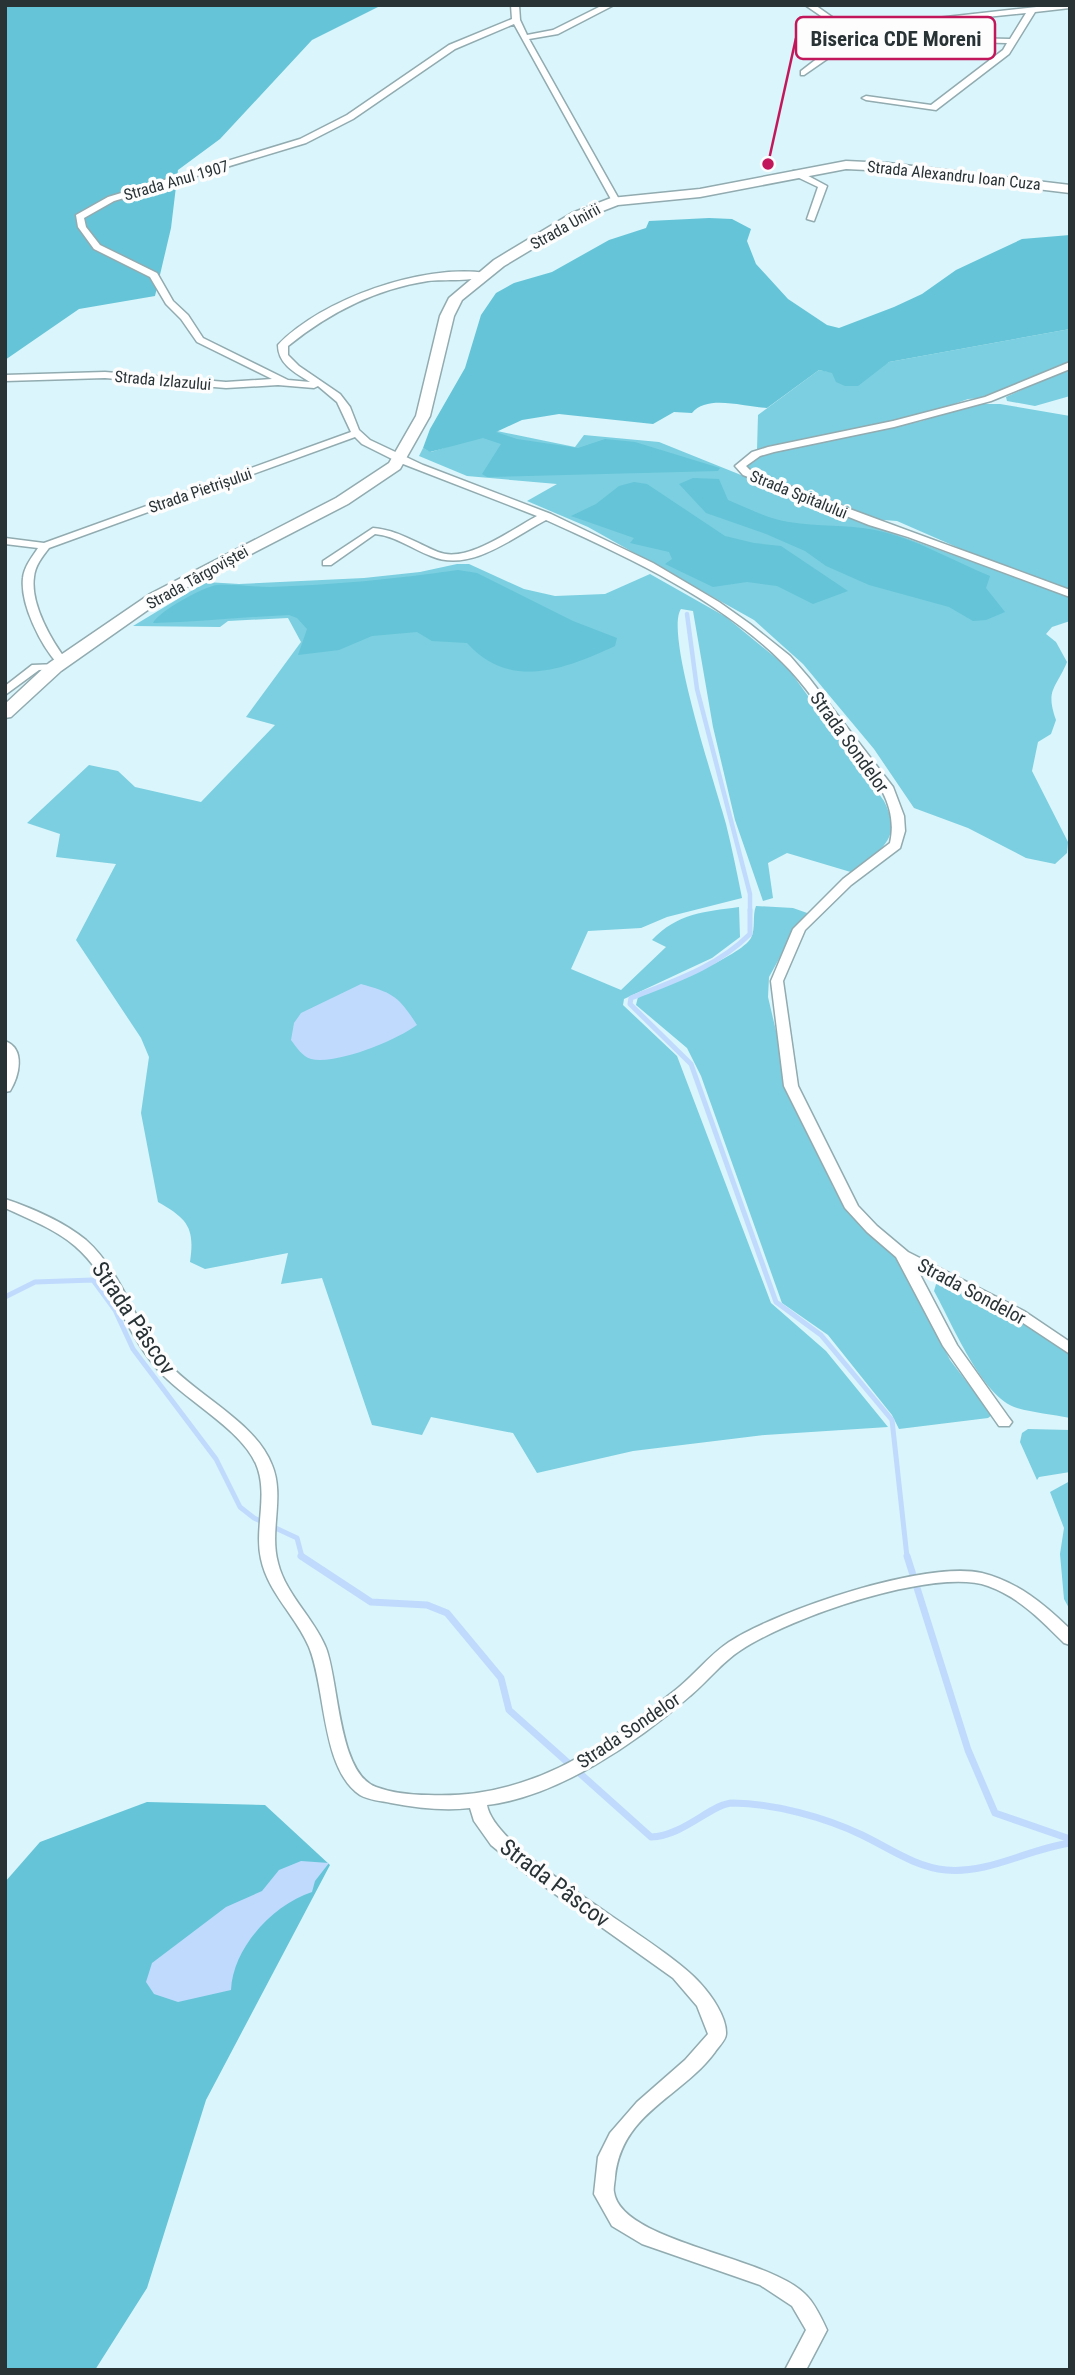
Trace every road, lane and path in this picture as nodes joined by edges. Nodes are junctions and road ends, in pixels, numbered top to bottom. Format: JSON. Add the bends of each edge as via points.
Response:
{"nodes":[{"id":1,"x":515,"y":5,"type":"edge"},
{"id":2,"x":610,"y":5,"type":"edge"},
{"id":3,"x":809,"y":5,"type":"edge"},
{"id":4,"x":1070,"y":6,"type":"edge"},
{"id":5,"x":1032,"y":10,"type":"junction"},
{"id":6,"x":516,"y":20,"type":"junction"},
{"id":7,"x":524,"y":38,"type":"junction"},
{"id":8,"x":1014,"y":41,"type":"junction"},
{"id":9,"x":804,"y":74,"type":"dead end"},
{"id":10,"x":866,"y":98,"type":"dead end"},
{"id":11,"x":796,"y":173,"type":"junction"},
{"id":12,"x":1070,"y":189,"type":"edge"},
{"id":13,"x":617,"y":201,"type":"junction"},
{"id":14,"x":811,"y":219,"type":"dead end"},
{"id":15,"x":482,"y":275,"type":"junction"},
{"id":16,"x":1070,"y":365,"type":"edge"},
{"id":17,"x":5,"y":378,"type":"edge"},
{"id":18,"x":285,"y":382,"type":"junction"},
{"id":19,"x":320,"y":386,"type":"junction"},
{"id":20,"x":354,"y":434,"type":"junction"},
{"id":21,"x":413,"y":439,"type":"joint"},
{"id":22,"x":400,"y":459,"type":"junction"},
{"id":23,"x":545,"y":516,"type":"junction"},
{"id":24,"x":5,"y":541,"type":"edge"},
{"id":25,"x":45,"y":546,"type":"junction"},
{"id":26,"x":327,"y":563,"type":"dead end"},
{"id":27,"x":1070,"y":594,"type":"edge"},
{"id":28,"x":59,"y":664,"type":"junction"},
{"id":29,"x":11,"y":695,"type":"edge"},
{"id":30,"x":5,"y":713,"type":"edge"},
{"id":31,"x":5,"y":1045,"type":"edge"},
{"id":32,"x":5,"y":1088,"type":"edge"},
{"id":33,"x":5,"y":1203,"type":"edge"},
{"id":34,"x":903,"y":1255,"type":"junction"},
{"id":35,"x":1070,"y":1349,"type":"edge"},
{"id":36,"x":1004,"y":1422,"type":"dead end"},
{"id":37,"x":1070,"y":1639,"type":"edge"},
{"id":38,"x":478,"y":1804,"type":"junction"},
{"id":39,"x":795,"y":2370,"type":"edge"}],
"edges":[{"from":1,"to":6,"type":"street","name":"Strada Unirii"},
{"from":2,"to":7,"type":"street","via":[[555,32]]},
{"from":3,"to":9,"type":"street","via":[[845,29],[831,38],[827,55]]},
{"from":4,"to":5,"type":"street"},
{"from":5,"to":8,"type":"street"},
{"from":5,"to":8,"type":"street","via":[[937,20],[910,31],[966,40]]},
{"from":6,"to":7,"type":"street","name":"Strada Unirii"},
{"from":6,"to":18,"type":"street","name":"Strada Anul 1907","via":[[452,47],[350,117],[303,141],[111,199],[79,217],[97,247],[154,275],[200,340]]},
{"from":7,"to":13,"type":"street","name":"Strada Unirii"},
{"from":8,"to":10,"type":"street","via":[[996,62],[933,108]]},
{"from":11,"to":12,"type":"main road","name":"Strada Alexandru Ioan Cuza","via":[[870,165]]},
{"from":11,"to":13,"type":"main road","name":"Strada Alexandru Ioan Cuza","via":[[700,194]]},
{"from":11,"to":14,"type":"street","via":[[823,186]]},
{"from":13,"to":15,"type":"main road","name":"Strada Unirii","via":[[571,219]]},
{"from":15,"to":19,"type":"street","via":[[377,289],[323,312],[283,345],[289,362]]},
{"from":15,"to":21,"type":"main road","name":"Strada Unirii","via":[[451,306],[427,403]]},
{"from":16,"to":27,"type":"street","name":"Strada Spitalului","via":[[988,399],[772,449],[740,466],[747,473],[843,512]]},
{"from":17,"to":18,"type":"street","name":"Strada Izlazului","via":[[105,375],[226,385]]},
{"from":18,"to":19,"type":"street","name":"Strada Izlazului"},
{"from":19,"to":20,"type":"street","via":[[343,403]]},
{"from":20,"to":22,"type":"street"},
{"from":20,"to":25,"type":"street","name":"Strada Pietrișului"},
{"from":21,"to":22,"type":"main road","name":"Strada Târgoviștei"},
{"from":22,"to":23,"type":"street","name":"Strada Sondelor"},
{"from":22,"to":28,"type":"main road","name":"Strada Târgoviștei","via":[[367,487],[156,597]]},
{"from":23,"to":26,"type":"street","via":[[464,557],[444,558],[373,531]]},
{"from":23,"to":34,"type":"street","name":"Strada Sondelor","via":[[658,572],[776,650],[802,676],[880,777],[896,807],[896,845],[846,882],[799,929],[777,981],[791,1086],[852,1208]]},
{"from":24,"to":25,"type":"street","name":"Strada Pietrișului"},
{"from":25,"to":28,"type":"street","via":[[28,580],[48,646]]},
{"from":28,"to":29,"type":"main road","name":"Strada Târgoviștei"},
{"from":29,"to":30,"type":"main road","name":"Strada Târgoviștei"},
{"from":31,"to":32,"type":"street","via":[[14,1070]]},
{"from":33,"to":38,"type":"street","name":"Strada Pâscov","via":[[80,1243],[107,1277],[159,1362],[247,1441],[264,1464],[271,1512],[269,1561],[279,1586],[318,1648],[345,1765],[357,1784],[385,1797]]},
{"from":34,"to":35,"type":"street","name":"Strada Sondelor","via":[[1019,1314]]},
{"from":34,"to":36,"type":"street","via":[[950,1346]]},
{"from":37,"to":38,"type":"street","name":"Strada Sondelor","via":[[1028,1598],[980,1578],[939,1576],[866,1595],[787,1620],[736,1644],[679,1697],[594,1756],[540,1786]]},
{"from":38,"to":39,"type":"street","name":"Strada Pâscov","via":[[480,1816],[497,1840],[679,1973],[700,1993],[714,2016],[718,2035],[706,2053],[620,2134],[608,2156],[601,2185],[609,2212],[636,2233],[682,2252],[748,2269],[789,2291],[812,2311],[817,2330]]}]}
